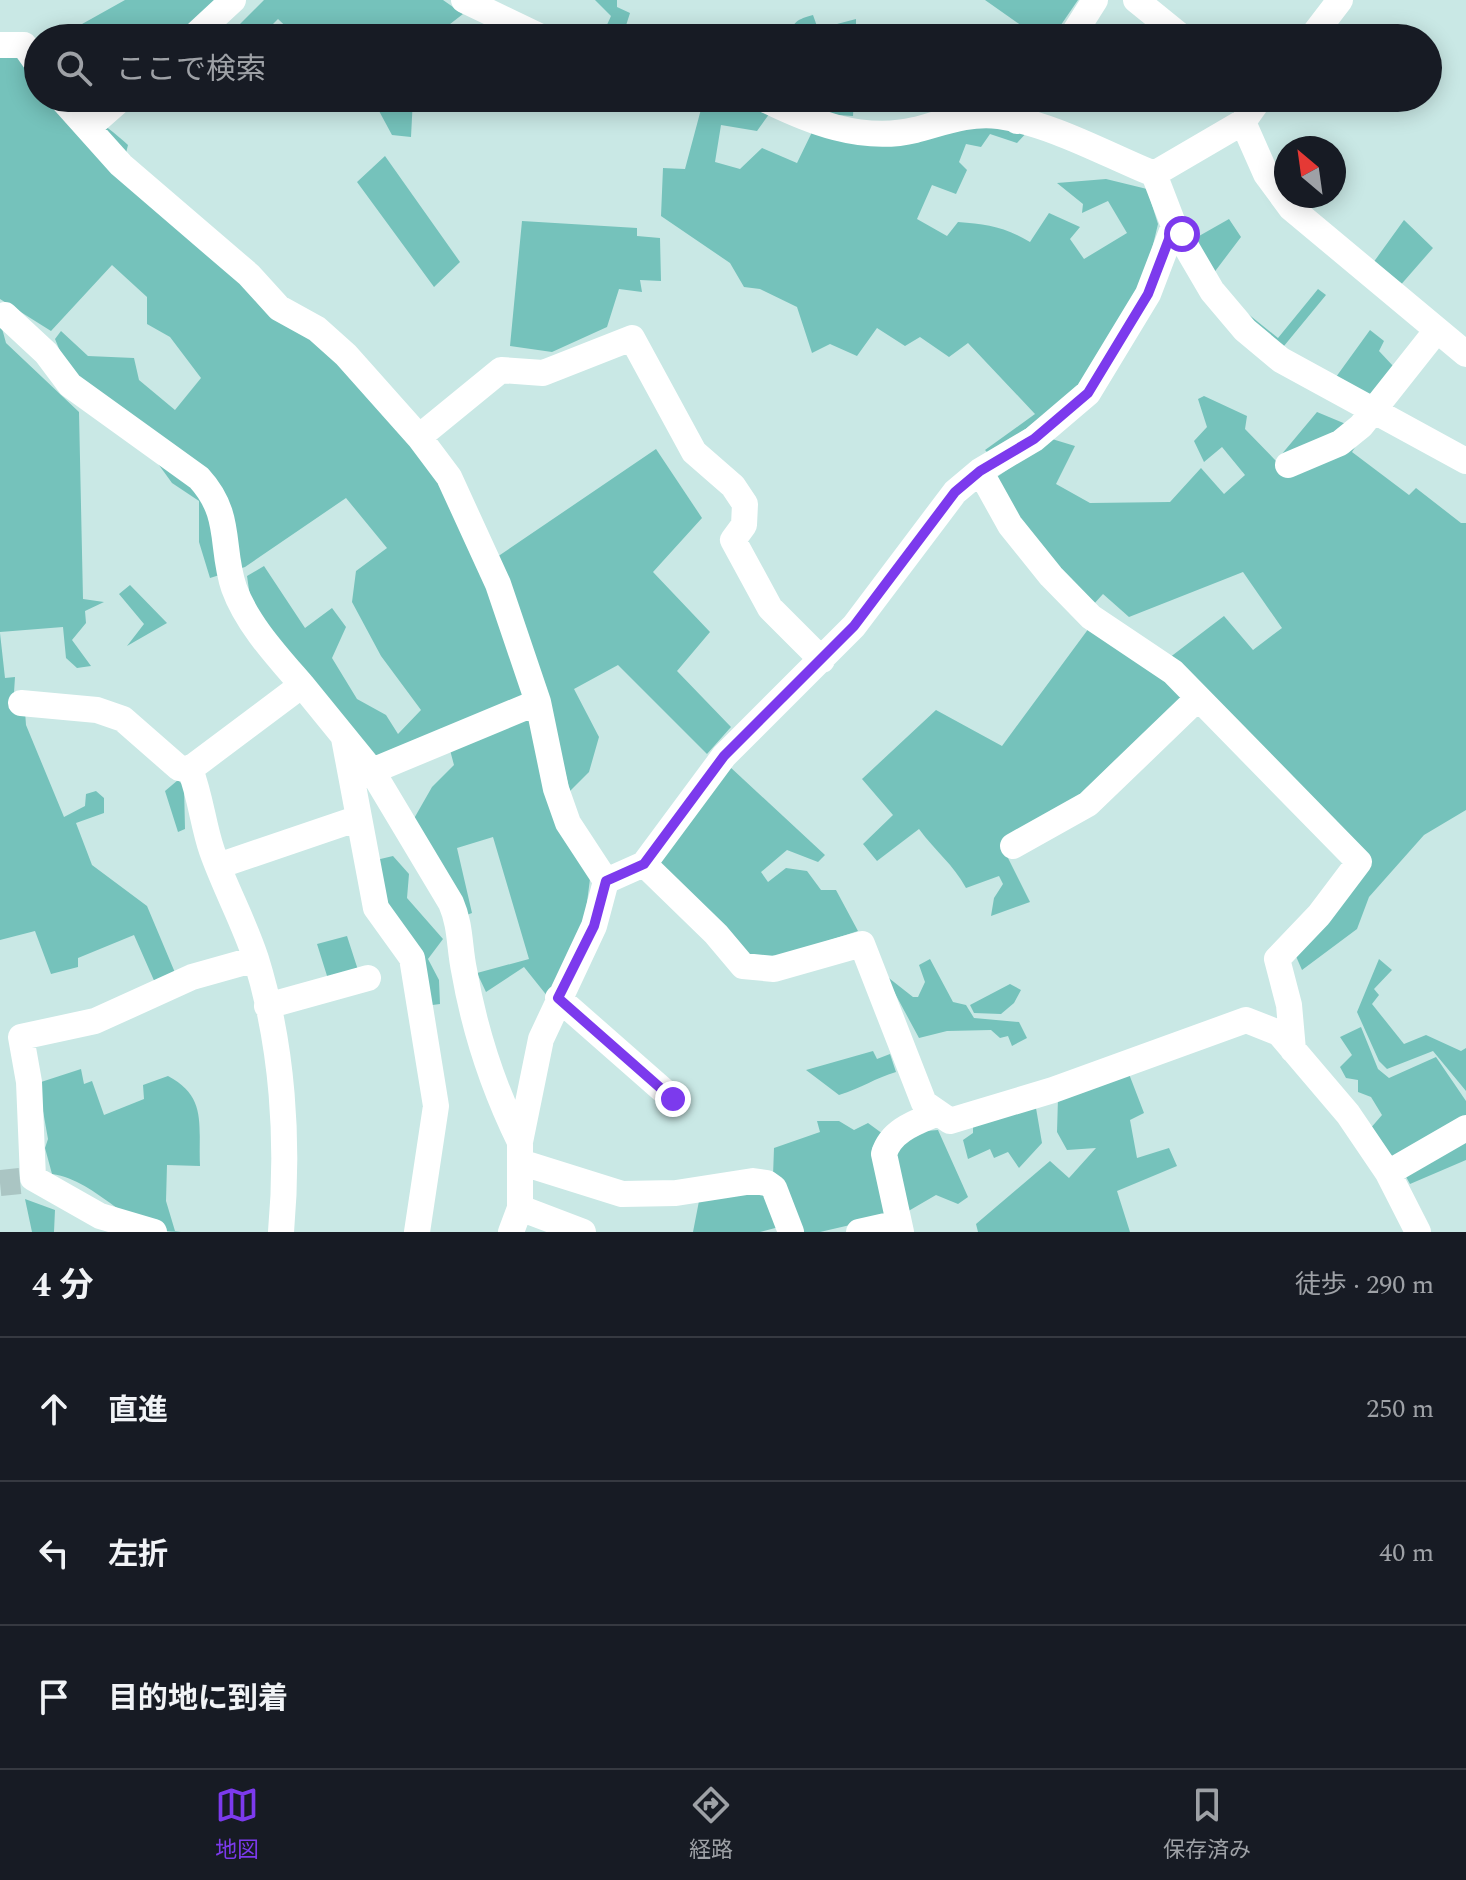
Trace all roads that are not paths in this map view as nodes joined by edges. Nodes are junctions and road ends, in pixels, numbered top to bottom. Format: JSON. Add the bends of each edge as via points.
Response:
{"nodes":[{"id":1,"x":233,"y":0,"type":"edge"},
{"id":2,"x":464,"y":0,"type":"edge"},
{"id":3,"x":1095,"y":0,"type":"edge"},
{"id":4,"x":1136,"y":0,"type":"edge"},
{"id":5,"x":1340,"y":0,"type":"edge"},
{"id":6,"x":506,"y":10,"type":"edge"},
{"id":7,"x":207,"y":24,"type":"edge"},
{"id":8,"x":524,"y":24,"type":"edge"},
{"id":9,"x":1080,"y":24,"type":"edge"},
{"id":10,"x":1166,"y":24,"type":"edge"},
{"id":11,"x":1322,"y":24,"type":"edge"},
{"id":12,"x":0,"y":45,"type":"edge"},
{"id":13,"x":24,"y":45,"type":"edge"},
{"id":14,"x":74,"y":112,"type":"edge"},
{"id":15,"x":106,"y":112,"type":"edge"},
{"id":16,"x":790,"y":112,"type":"edge"},
{"id":17,"x":1023,"y":112,"type":"edge"},
{"id":18,"x":1250,"y":112,"type":"edge"},
{"id":19,"x":1017,"y":121,"type":"junction"},
{"id":20,"x":1243,"y":122,"type":"junction"},
{"id":21,"x":88,"y":128,"type":"junction"},
{"id":22,"x":1154,"y":174,"type":"junction"},
{"id":23,"x":1174,"y":226,"type":"junction"},
{"id":24,"x":5,"y":315,"type":"dead end"},
{"id":25,"x":1437,"y":330,"type":"junction"},
{"id":26,"x":1466,"y":354,"type":"edge"},
{"id":27,"x":1373,"y":413,"type":"junction"},
{"id":28,"x":419,"y":437,"type":"junction"},
{"id":29,"x":1466,"y":461,"type":"edge"},
{"id":30,"x":1288,"y":465,"type":"dead end"},
{"id":31,"x":980,"y":471,"type":"junction"},
{"id":32,"x":822,"y":660,"type":"junction"},
{"id":33,"x":302,"y":685,"type":"junction"},
{"id":34,"x":1198,"y":698,"type":"junction"},
{"id":35,"x":538,"y":702,"type":"junction"},
{"id":36,"x":21,"y":703,"type":"dead end"},
{"id":37,"x":343,"y":732,"type":"junction"},
{"id":38,"x":190,"y":769,"type":"junction"},
{"id":39,"x":372,"y":771,"type":"junction"},
{"id":40,"x":359,"y":818,"type":"junction"},
{"id":41,"x":1013,"y":846,"type":"dead end"},
{"id":42,"x":644,"y":864,"type":"junction"},
{"id":43,"x":218,"y":866,"type":"junction"},
{"id":44,"x":606,"y":881,"type":"junction"},
{"id":45,"x":256,"y":959,"type":"junction"},
{"id":46,"x":368,"y":978,"type":"dead end"},
{"id":47,"x":558,"y":998,"type":"junction"},
{"id":48,"x":267,"y":1006,"type":"junction"},
{"id":49,"x":1293,"y":1050,"type":"junction"},
{"id":50,"x":673,"y":1099,"type":"dead end"},
{"id":51,"x":938,"y":1113,"type":"junction"},
{"id":52,"x":1466,"y":1128,"type":"edge"},
{"id":53,"x":520,"y":1152,"type":"junction"},
{"id":54,"x":1388,"y":1173,"type":"junction"},
{"id":55,"x":515,"y":1220,"type":"edge"},
{"id":56,"x":900,"y":1228,"type":"edge"},
{"id":57,"x":154,"y":1232,"type":"edge"},
{"id":58,"x":281,"y":1232,"type":"edge"},
{"id":59,"x":417,"y":1232,"type":"edge"},
{"id":60,"x":583,"y":1232,"type":"edge"},
{"id":61,"x":791,"y":1232,"type":"edge"},
{"id":62,"x":859,"y":1232,"type":"edge"},
{"id":63,"x":1418,"y":1232,"type":"edge"}],
"edges":[{"from":1,"to":7,"type":"street"},
{"from":2,"to":6,"type":"street"},
{"from":3,"to":9,"type":"street"},
{"from":4,"to":10,"type":"street"},
{"from":5,"to":11,"type":"street"},
{"from":6,"to":8,"type":"street"},
{"from":12,"to":13,"type":"street"},
{"from":14,"to":21,"type":"street"},
{"from":15,"to":21,"type":"street"},
{"from":16,"to":19,"type":"street","via":[[861,133],[913,130],[943,119],[997,116]]},
{"from":17,"to":19,"type":"street"},
{"from":18,"to":20,"type":"street"},
{"from":19,"to":22,"type":"street"},
{"from":20,"to":22,"type":"street"},
{"from":20,"to":25,"type":"street","via":[[1266,174],[1291,208]]},
{"from":21,"to":28,"type":"street","via":[[121,165],[249,275],[279,308],[317,329],[346,355]]},
{"from":22,"to":23,"type":"street"},
{"from":23,"to":27,"type":"street","via":[[1212,291],[1245,330],[1281,360]]},
{"from":23,"to":31,"type":"street","via":[[1148,294],[1088,393],[1034,439]]},
{"from":24,"to":33,"type":"street","via":[[46,353],[70,385],[213,493],[222,511],[234,588],[267,645]]},
{"from":25,"to":26,"type":"street"},
{"from":25,"to":27,"type":"street"},
{"from":27,"to":29,"type":"street"},
{"from":27,"to":30,"type":"street","via":[[1340,443]]},
{"from":28,"to":32,"type":"street","via":[[501,370],[543,373],[632,338],[694,452],[733,486],[745,504],[744,525],[733,540],[770,608]]},
{"from":28,"to":35,"type":"street","via":[[449,477],[498,584]]},
{"from":31,"to":32,"type":"street","via":[[955,492]]},
{"from":31,"to":34,"type":"street","via":[[1010,525],[1051,576],[1091,617],[1173,672]]},
{"from":32,"to":42,"type":"street","via":[[724,756]]},
{"from":33,"to":37,"type":"street"},
{"from":33,"to":38,"type":"street"},
{"from":34,"to":41,"type":"street","via":[[1088,804]]},
{"from":34,"to":49,"type":"street","via":[[1359,862],[1277,959]]},
{"from":35,"to":39,"type":"street"},
{"from":35,"to":44,"type":"street","via":[[568,823]]},
{"from":36,"to":38,"type":"street","via":[[97,710],[123,719],[179,768]]},
{"from":37,"to":39,"type":"street"},
{"from":37,"to":40,"type":"street"},
{"from":38,"to":43,"type":"street"},
{"from":39,"to":53,"type":"street","via":[[461,925],[463,969]]},
{"from":40,"to":43,"type":"street"},
{"from":40,"to":59,"type":"street","via":[[376,908],[412,958],[436,1106]]},
{"from":42,"to":44,"type":"street"},
{"from":42,"to":51,"type":"street","via":[[743,966],[774,969],[862,944],[924,1103]]},
{"from":43,"to":45,"type":"street"},
{"from":44,"to":47,"type":"street","via":[[594,926]]},
{"from":45,"to":48,"type":"street"},
{"from":45,"to":57,"type":"street","via":[[192,977],[95,1021],[21,1037],[29,1082],[26,1179],[100,1216]]},
{"from":46,"to":48,"type":"street"},
{"from":47,"to":50,"type":"street"},
{"from":47,"to":53,"type":"street","via":[[541,1039]]},
{"from":48,"to":58,"type":"street","via":[[283,1119]]},
{"from":49,"to":51,"type":"street","via":[[1279,1033],[1246,1020],[994,1108],[950,1121]]},
{"from":49,"to":54,"type":"street","via":[[1348,1114]]},
{"from":51,"to":56,"type":"street","via":[[904,1128],[887,1144],[884,1154]]},
{"from":52,"to":54,"type":"street"},
{"from":53,"to":55,"type":"street"},
{"from":53,"to":61,"type":"street","via":[[622,1194],[767,1183],[774,1188]]},
{"from":54,"to":63,"type":"street"},
{"from":55,"to":60,"type":"street"},
{"from":56,"to":62,"type":"street"}]}
